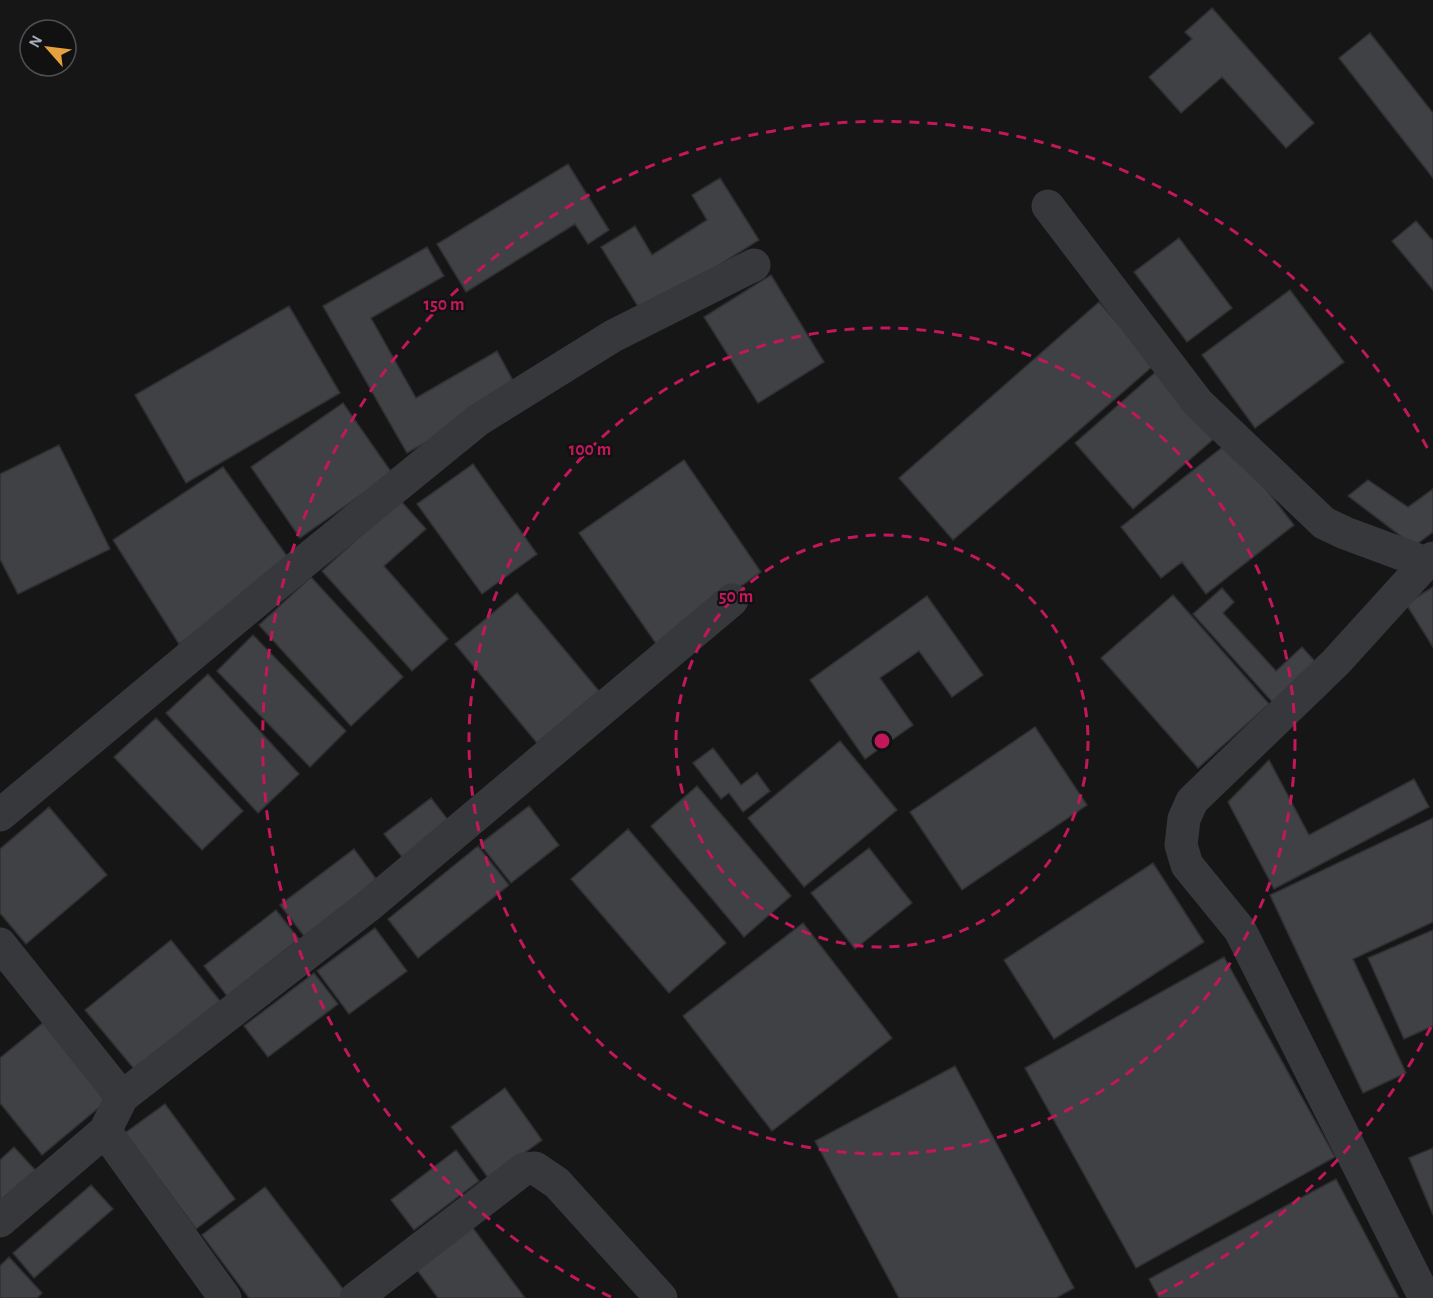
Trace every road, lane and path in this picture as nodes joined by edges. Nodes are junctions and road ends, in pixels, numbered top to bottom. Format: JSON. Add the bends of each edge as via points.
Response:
{"nodes":[{"id":1,"x":1048,"y":206,"type":"dead end"},
{"id":2,"x":754,"y":265,"type":"dead end"},
{"id":3,"x":1430,"y":560,"type":"edge"},
{"id":4,"x":732,"y":600,"type":"dead end"},
{"id":5,"x":0,"y":814,"type":"edge"},
{"id":6,"x":0,"y":944,"type":"edge"},
{"id":7,"x":122,"y":1096,"type":"junction"},
{"id":8,"x":105,"y":1131,"type":"junction"},
{"id":9,"x":0,"y":1221,"type":"edge"},
{"id":10,"x":225,"y":1298,"type":"edge"},
{"id":11,"x":356,"y":1298,"type":"edge"},
{"id":12,"x":661,"y":1298,"type":"edge"},
{"id":13,"x":1425,"y":1298,"type":"edge"}],
"edges":[{"from":1,"to":3,"type":"street","via":[[1198,403],[1324,523]]},
{"from":2,"to":5,"type":"street","via":[[613,336],[478,420]]},
{"from":3,"to":13,"type":"street","via":[[1336,662],[1192,801],[1184,819],[1181,845],[1187,865],[1240,930]]},
{"from":4,"to":7,"type":"street","via":[[367,907]]},
{"from":6,"to":7,"type":"street"},
{"from":7,"to":8,"type":"street"},
{"from":8,"to":9,"type":"street"},
{"from":8,"to":10,"type":"street"},
{"from":11,"to":12,"type":"street","via":[[524,1169],[535,1168],[557,1183]]}]}
